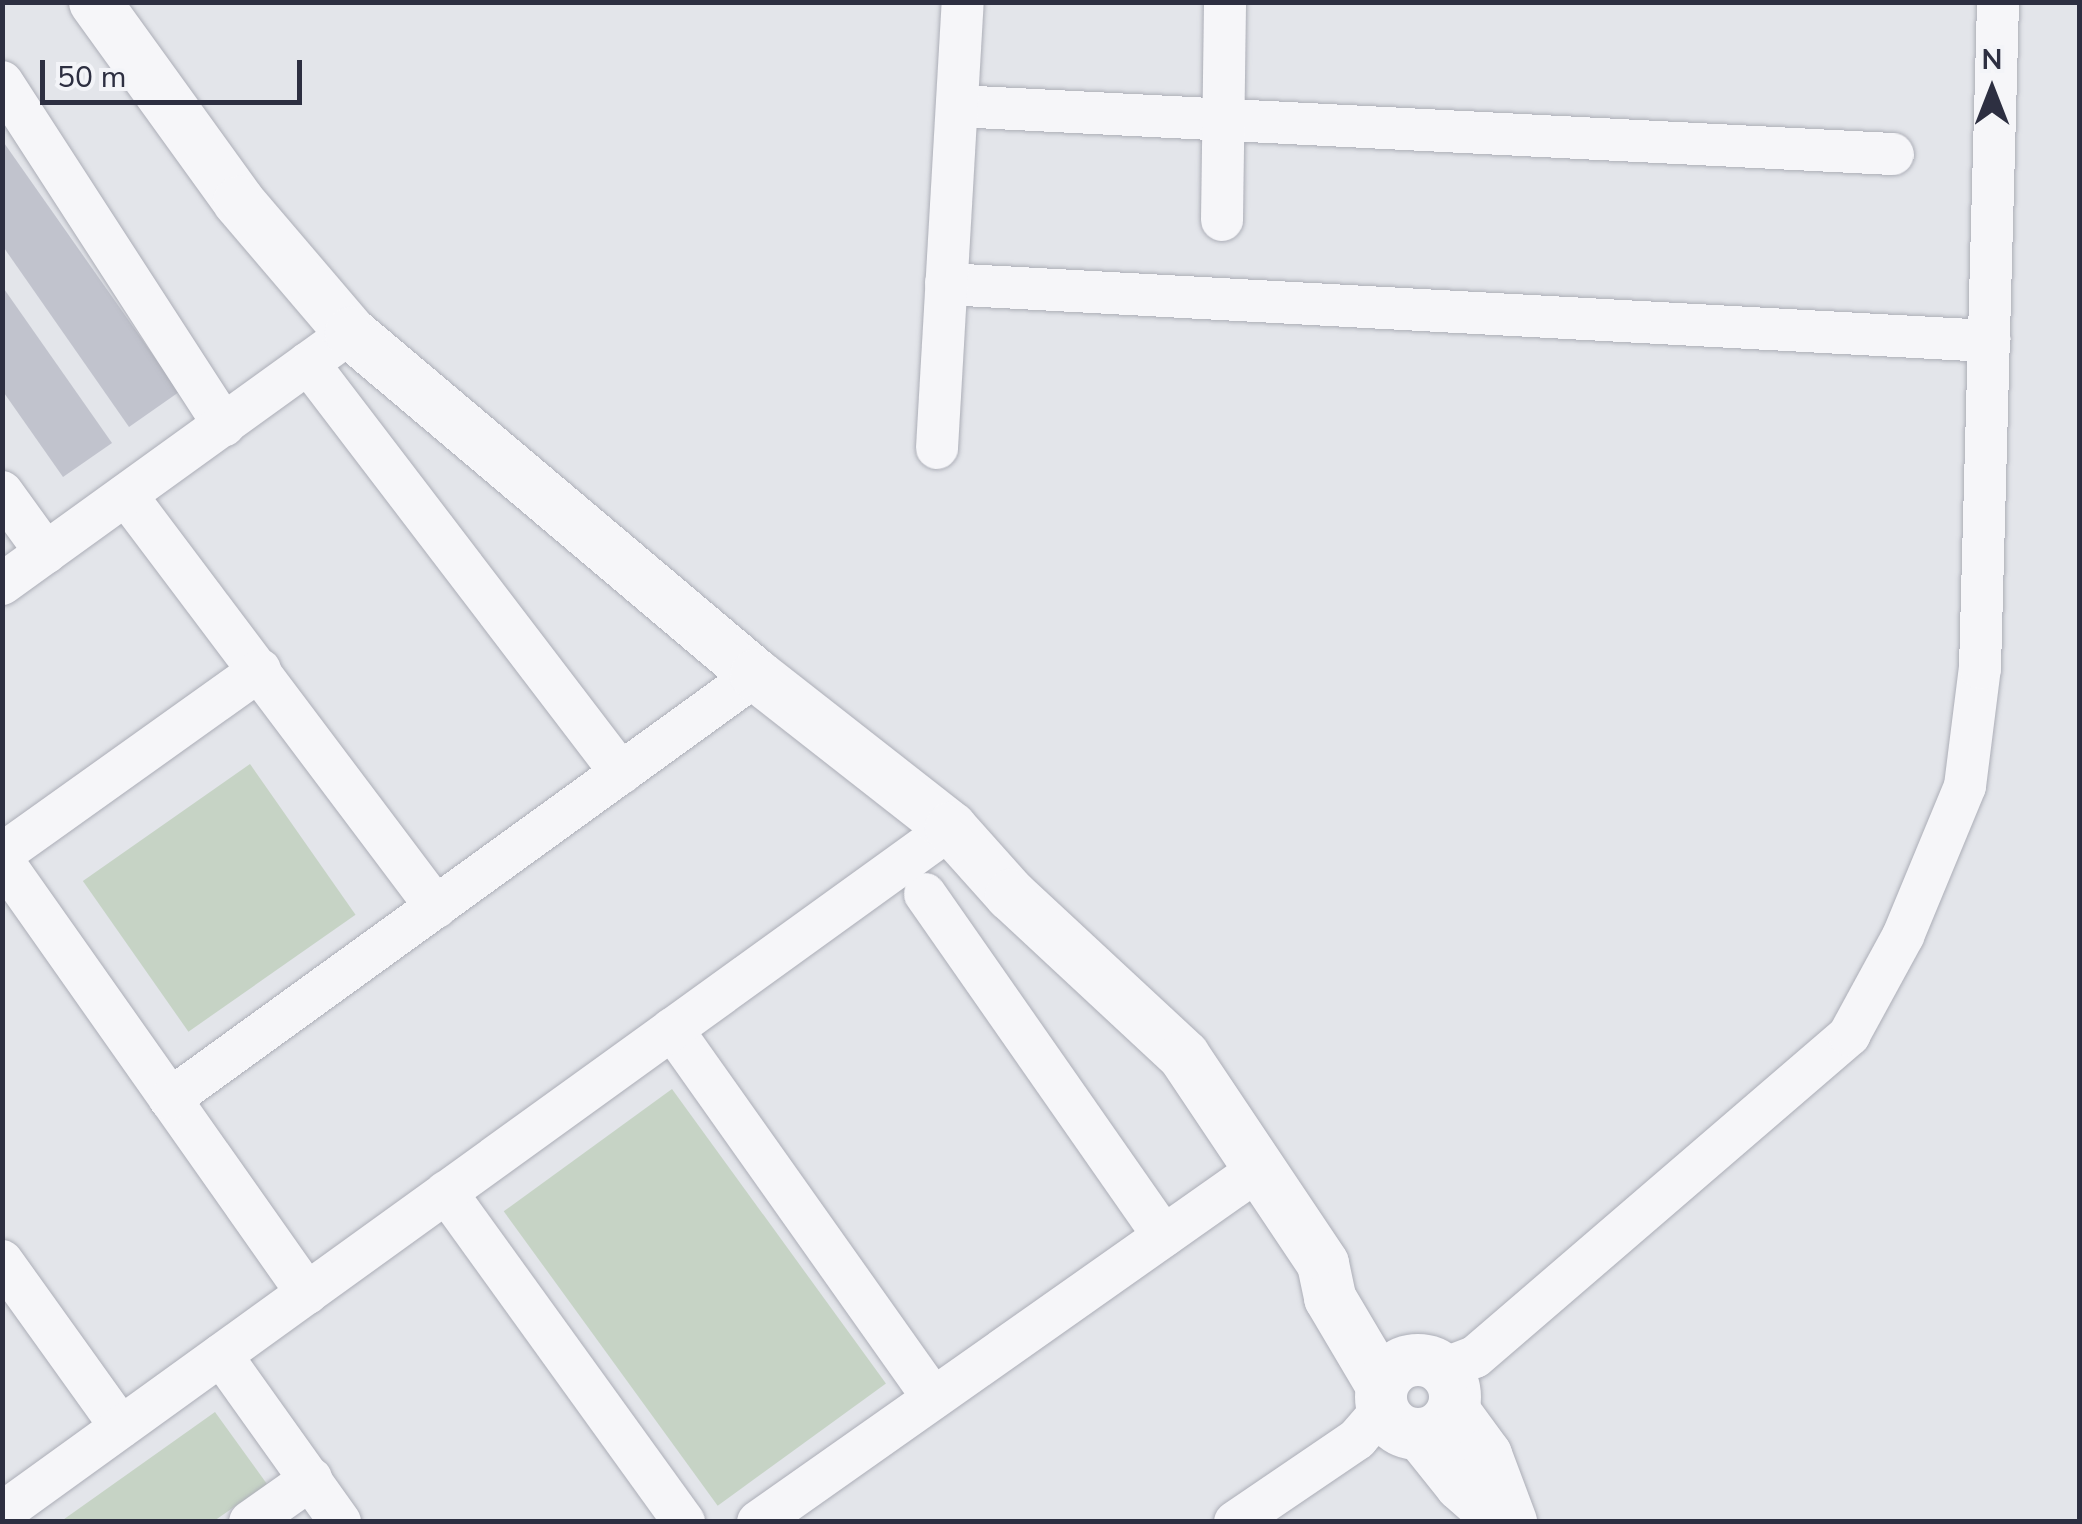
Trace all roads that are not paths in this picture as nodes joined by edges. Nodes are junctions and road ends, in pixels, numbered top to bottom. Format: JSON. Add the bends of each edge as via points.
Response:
{"nodes":[{"id":1,"x":95,"y":2,"type":"edge"},
{"id":2,"x":963,"y":2,"type":"edge"},
{"id":3,"x":1224,"y":2,"type":"edge"},
{"id":4,"x":1998,"y":2,"type":"edge"},
{"id":5,"x":2,"y":82,"type":"edge"},
{"id":6,"x":957,"y":106,"type":"junction"},
{"id":7,"x":1219,"y":120,"type":"junction"},
{"id":8,"x":1893,"y":154,"type":"dead end"},
{"id":9,"x":1222,"y":220,"type":"dead end"},
{"id":10,"x":946,"y":284,"type":"junction"},
{"id":11,"x":351,"y":333,"type":"junction"},
{"id":12,"x":1989,"y":341,"type":"junction"},
{"id":13,"x":308,"y":364,"type":"junction"},
{"id":14,"x":224,"y":425,"type":"junction"},
{"id":15,"x":937,"y":448,"type":"dead end"},
{"id":16,"x":2,"y":492,"type":"edge"},
{"id":17,"x":126,"y":495,"type":"junction"},
{"id":18,"x":46,"y":552,"type":"junction"},
{"id":19,"x":2,"y":584,"type":"edge"},
{"id":20,"x":260,"y":670,"type":"junction"},
{"id":21,"x":756,"y":674,"type":"junction"},
{"id":22,"x":621,"y":773,"type":"junction"},
{"id":23,"x":951,"y":828,"type":"junction"},
{"id":24,"x":2,"y":857,"type":"edge"},
{"id":25,"x":925,"y":894,"type":"dead end"},
{"id":26,"x":436,"y":907,"type":"junction"},
{"id":27,"x":672,"y":1029,"type":"junction"},
{"id":28,"x":170,"y":1099,"type":"junction"},
{"id":29,"x":1262,"y":1167,"type":"junction"},
{"id":30,"x":446,"y":1192,"type":"junction"},
{"id":31,"x":1164,"y":1236,"type":"junction"},
{"id":32,"x":2,"y":1261,"type":"edge"},
{"id":33,"x":307,"y":1293,"type":"junction"},
{"id":34,"x":221,"y":1355,"type":"junction"},
{"id":35,"x":933,"y":1398,"type":"junction"},
{"id":36,"x":1418,"y":1398,"type":"junction"},
{"id":37,"x":122,"y":1426,"type":"junction"},
{"id":38,"x":311,"y":1479,"type":"junction"},
{"id":39,"x":2,"y":1513,"type":"edge"},
{"id":40,"x":250,"y":1522,"type":"edge"},
{"id":41,"x":340,"y":1522,"type":"edge"},
{"id":42,"x":684,"y":1522,"type":"edge"},
{"id":43,"x":758,"y":1522,"type":"edge"},
{"id":44,"x":1235,"y":1522,"type":"edge"},
{"id":45,"x":1502,"y":1522,"type":"edge"},
{"id":46,"x":1511,"y":1522,"type":"edge"}],
"edges":[{"from":1,"to":11,"type":"street","via":[[239,202]]},
{"from":2,"to":6,"type":"street"},
{"from":3,"to":7,"type":"street"},
{"from":4,"to":12,"type":"street"},
{"from":5,"to":14,"type":"street"},
{"from":6,"to":7,"type":"street"},
{"from":6,"to":10,"type":"street"},
{"from":7,"to":8,"type":"street"},
{"from":7,"to":9,"type":"street"},
{"from":10,"to":12,"type":"street"},
{"from":10,"to":15,"type":"street"},
{"from":11,"to":13,"type":"street"},
{"from":11,"to":21,"type":"street"},
{"from":12,"to":36,"type":"street","via":[[1980,668],[1965,786],[1903,936],[1849,1036]]},
{"from":13,"to":14,"type":"street"},
{"from":13,"to":22,"type":"street"},
{"from":14,"to":17,"type":"street"},
{"from":16,"to":18,"type":"street"},
{"from":17,"to":18,"type":"street"},
{"from":17,"to":20,"type":"street"},
{"from":18,"to":19,"type":"street"},
{"from":20,"to":24,"type":"street"},
{"from":20,"to":26,"type":"street"},
{"from":21,"to":22,"type":"street"},
{"from":21,"to":23,"type":"street"},
{"from":22,"to":26,"type":"street"},
{"from":23,"to":27,"type":"street"},
{"from":23,"to":29,"type":"street","via":[[1011,895],[1184,1056]]},
{"from":24,"to":28,"type":"street"},
{"from":25,"to":31,"type":"street"},
{"from":26,"to":28,"type":"street"},
{"from":27,"to":30,"type":"street"},
{"from":27,"to":35,"type":"street"},
{"from":28,"to":33,"type":"street"},
{"from":29,"to":31,"type":"street"},
{"from":29,"to":36,"type":"street","via":[[1324,1264],[1330,1298]]},
{"from":30,"to":33,"type":"street"},
{"from":30,"to":42,"type":"street"},
{"from":31,"to":35,"type":"street"},
{"from":32,"to":37,"type":"street"},
{"from":33,"to":34,"type":"street"},
{"from":34,"to":37,"type":"street"},
{"from":34,"to":38,"type":"street"},
{"from":35,"to":43,"type":"street"},
{"from":36,"to":44,"type":"street"},
{"from":36,"to":45,"type":"street","via":[[1460,1485]]},
{"from":36,"to":46,"type":"street","via":[[1486,1455]]},
{"from":37,"to":39,"type":"street"},
{"from":38,"to":40,"type":"street"},
{"from":38,"to":41,"type":"street"}]}
